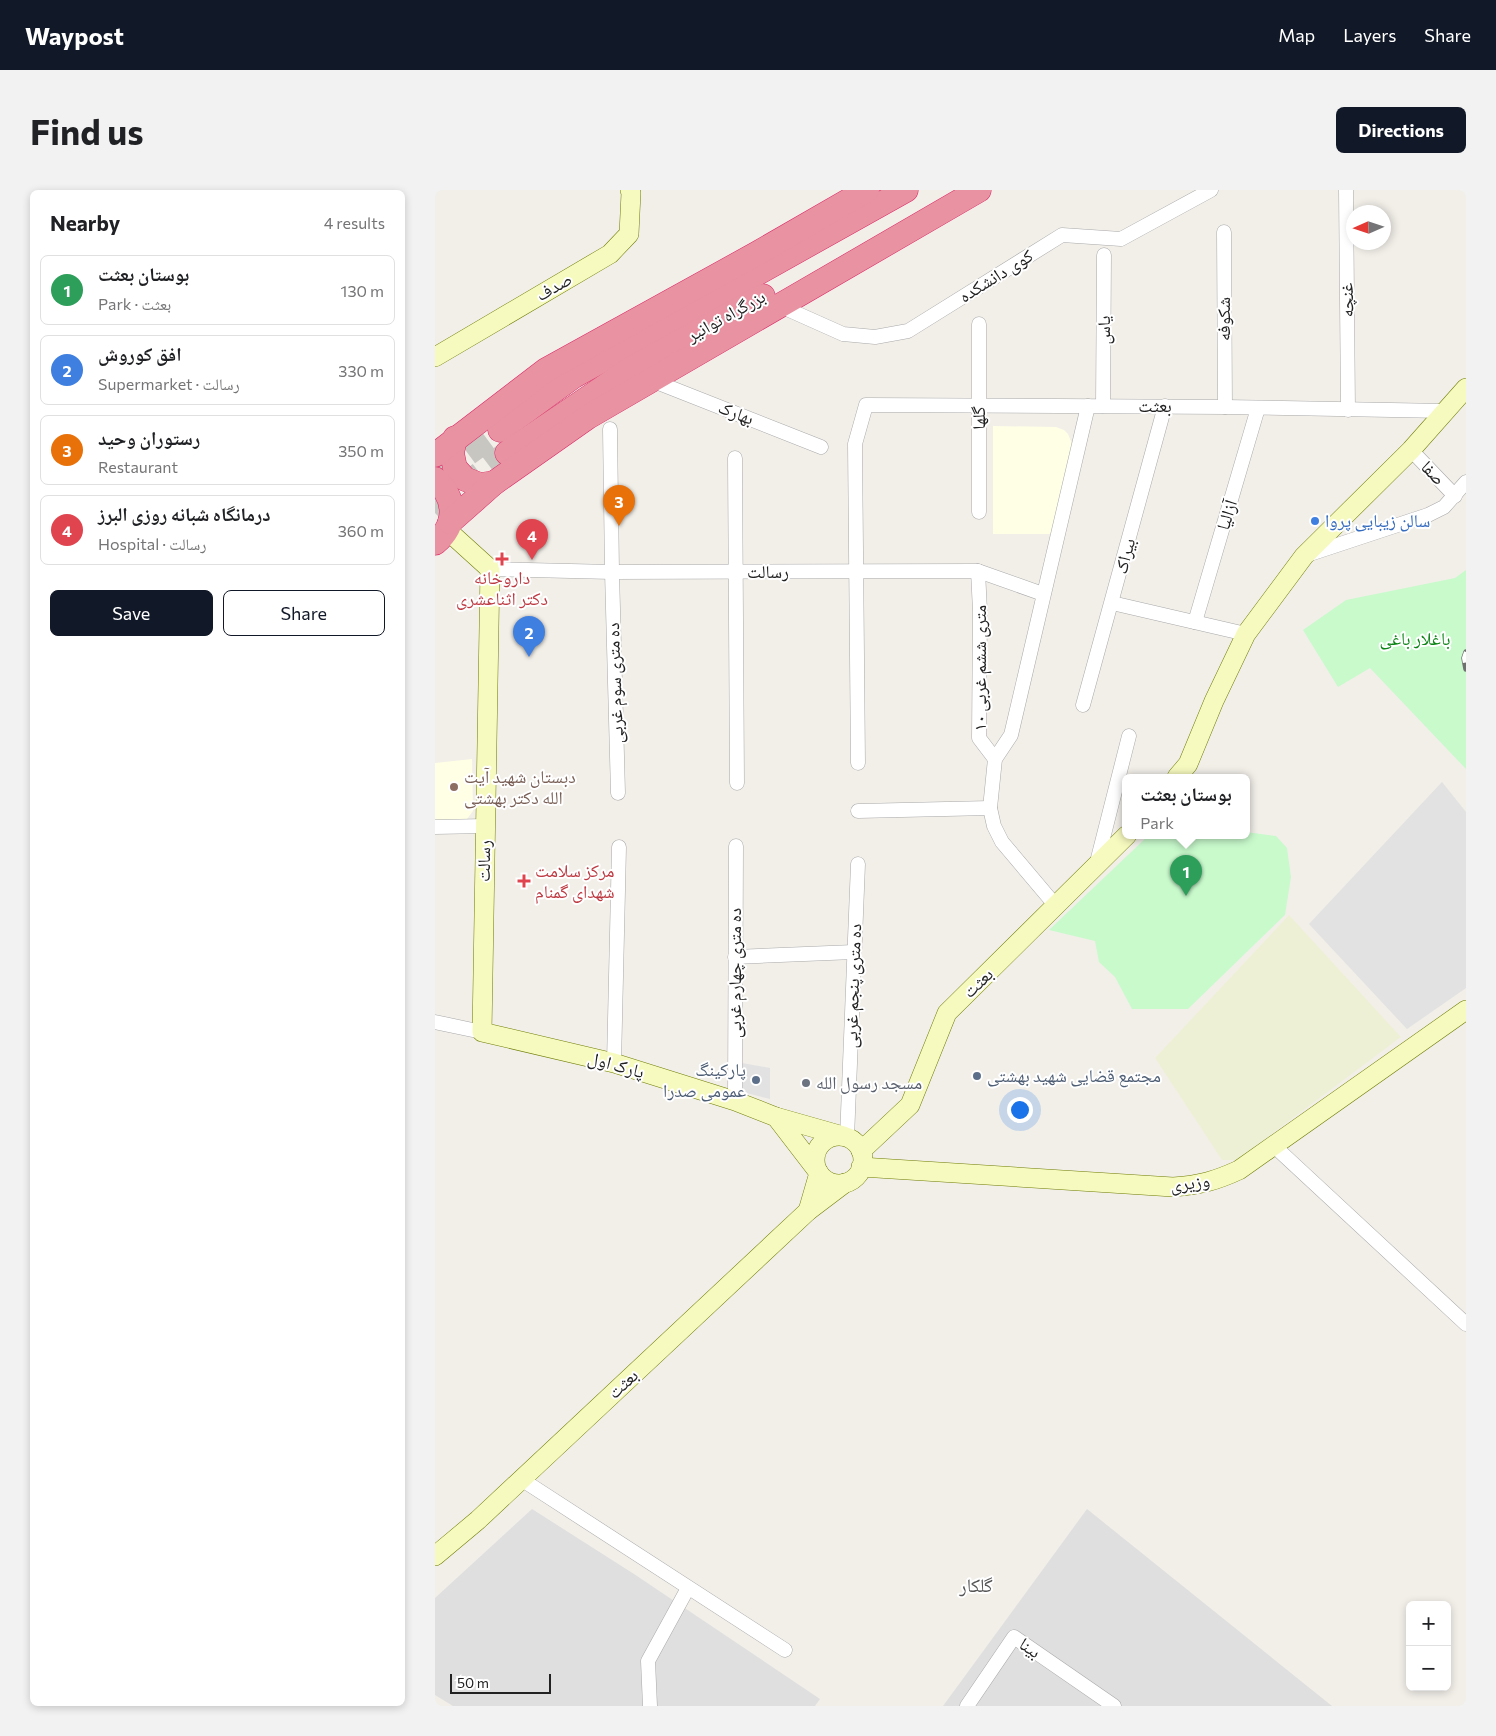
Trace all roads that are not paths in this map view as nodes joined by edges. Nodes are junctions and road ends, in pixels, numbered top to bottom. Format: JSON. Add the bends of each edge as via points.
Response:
{"nodes":[{"id":1,"x":867,"y":190,"type":"edge"},
{"id":2,"x":906,"y":190,"type":"edge"},
{"id":3,"x":951,"y":190,"type":"edge"},
{"id":4,"x":979,"y":190,"type":"edge"},
{"id":5,"x":1211,"y":190,"type":"edge"},
{"id":6,"x":1345,"y":190,"type":"edge"},
{"id":7,"x":632,"y":191,"type":"edge"},
{"id":8,"x":1224,"y":232,"type":"dead end"},
{"id":9,"x":1104,"y":255,"type":"dead end"},
{"id":10,"x":778,"y":306,"type":"junction"},
{"id":11,"x":979,"y":324,"type":"dead end"},
{"id":12,"x":435,"y":357,"type":"edge"},
{"id":13,"x":651,"y":380,"type":"junction"},
{"id":14,"x":1466,"y":388,"type":"edge"},
{"id":15,"x":979,"y":406,"type":"junction"},
{"id":16,"x":1088,"y":406,"type":"junction"},
{"id":17,"x":1103,"y":406,"type":"junction"},
{"id":18,"x":1165,"y":406,"type":"junction"},
{"id":19,"x":1225,"y":407,"type":"junction"},
{"id":20,"x":1258,"y":408,"type":"junction"},
{"id":21,"x":1348,"y":410,"type":"junction"},
{"id":22,"x":1445,"y":412,"type":"junction"},
{"id":23,"x":610,"y":429,"type":"dead end"},
{"id":24,"x":500,"y":430,"type":"tunnel mouth"},
{"id":25,"x":455,"y":438,"type":"junction"},
{"id":26,"x":821,"y":447,"type":"dead end"},
{"id":27,"x":1411,"y":450,"type":"junction"},
{"id":28,"x":507,"y":453,"type":"tunnel mouth"},
{"id":29,"x":435,"y":454,"type":"edge"},
{"id":30,"x":735,"y":458,"type":"dead end"},
{"id":31,"x":435,"y":479,"type":"edge"},
{"id":32,"x":1466,"y":482,"type":"edge"},
{"id":33,"x":495,"y":483,"type":"junction"},
{"id":34,"x":1455,"y":496,"type":"junction"},
{"id":35,"x":979,"y":512,"type":"dead end"},
{"id":36,"x":444,"y":532,"type":"edge"},
{"id":37,"x":1304,"y":556,"type":"junction"},
{"id":38,"x":490,"y":569,"type":"junction"},
{"id":39,"x":978,"y":571,"type":"junction"},
{"id":40,"x":612,"y":572,"type":"junction"},
{"id":41,"x":736,"y":572,"type":"junction"},
{"id":42,"x":857,"y":572,"type":"junction"},
{"id":43,"x":1043,"y":594,"type":"junction"},
{"id":44,"x":1113,"y":603,"type":"junction"},
{"id":45,"x":1195,"y":622,"type":"junction"},
{"id":46,"x":1247,"y":634,"type":"junction"},
{"id":47,"x":1083,"y":705,"type":"dead end"},
{"id":48,"x":1129,"y":736,"type":"dead end"},
{"id":49,"x":995,"y":759,"type":"junction"},
{"id":50,"x":858,"y":763,"type":"dead end"},
{"id":51,"x":1180,"y":774,"type":"edge"},
{"id":52,"x":737,"y":783,"type":"dead end"},
{"id":53,"x":618,"y":794,"type":"dead end"},
{"id":54,"x":990,"y":808,"type":"junction"},
{"id":55,"x":858,"y":811,"type":"dead end"},
{"id":56,"x":485,"y":826,"type":"junction"},
{"id":57,"x":435,"y":827,"type":"edge"},
{"id":58,"x":1123,"y":839,"type":"edge"},
{"id":59,"x":736,"y":846,"type":"dead end"},
{"id":60,"x":619,"y":847,"type":"dead end"},
{"id":61,"x":857,"y":864,"type":"dead end"},
{"id":62,"x":1095,"y":866,"type":"junction"},
{"id":63,"x":1056,"y":906,"type":"junction"},
{"id":64,"x":854,"y":952,"type":"junction"},
{"id":65,"x":735,"y":957,"type":"junction"},
{"id":66,"x":1466,"y":1010,"type":"edge"},
{"id":67,"x":435,"y":1022,"type":"edge"},
{"id":68,"x":482,"y":1032,"type":"junction"},
{"id":69,"x":614,"y":1063,"type":"junction"},
{"id":70,"x":735,"y":1101,"type":"junction"},
{"id":71,"x":776,"y":1117,"type":"junction"},
{"id":72,"x":845,"y":1137,"type":"junction"},
{"id":73,"x":1273,"y":1145,"type":"junction"},
{"id":74,"x":861,"y":1159,"type":"junction"},
{"id":75,"x":819,"y":1173,"type":"junction"},
{"id":76,"x":845,"y":1183,"type":"junction"},
{"id":77,"x":808,"y":1211,"type":"junction"},
{"id":78,"x":1466,"y":1324,"type":"edge"},
{"id":79,"x":521,"y":1479,"type":"junction"},
{"id":80,"x":435,"y":1556,"type":"edge"},
{"id":81,"x":688,"y":1588,"type":"junction"},
{"id":82,"x":785,"y":1650,"type":"dead end"},
{"id":83,"x":650,"y":1706,"type":"edge"},
{"id":84,"x":967,"y":1706,"type":"edge"},
{"id":85,"x":1114,"y":1706,"type":"edge"}],
"edges":[{"from":1,"to":25,"type":"highway","via":[[547,370]]},
{"from":2,"to":24,"type":"highway","name":"بزرگراه توانیر","via":[[574,376]]},
{"from":3,"to":28,"type":"highway","name":"بزرگراه توانیر","via":[[632,368]]},
{"from":4,"to":10,"type":"highway"},
{"from":5,"to":10,"type":"street","name":"کوی دانشکده","via":[[1121,239],[1062,235],[908,331],[875,337],[843,334]]},
{"from":6,"to":21,"type":"street","name":"غنچه"},
{"from":7,"to":12,"type":"main road","name":"صدف","via":[[629,234],[610,254]]},
{"from":8,"to":19,"type":"street","name":"شکوفه"},
{"from":9,"to":17,"type":"street","name":"یاس"},
{"from":10,"to":13,"type":"highway"},
{"from":11,"to":15,"type":"street","name":"گلها"},
{"from":13,"to":26,"type":"street","name":"بهارک"},
{"from":13,"to":33,"type":"highway","via":[[588,417]]},
{"from":14,"to":22,"type":"main road"},
{"from":15,"to":16,"type":"street","name":"بعثت"},
{"from":15,"to":35,"type":"street","name":"گلها"},
{"from":15,"to":42,"type":"street","name":"بعثت","via":[[866,405],[855,444]]},
{"from":16,"to":17,"type":"street","name":"بعثت"},
{"from":16,"to":43,"type":"street"},
{"from":17,"to":18,"type":"street","name":"بعثت"},
{"from":18,"to":19,"type":"street","name":"بعثت"},
{"from":18,"to":44,"type":"street","name":"بیراک"},
{"from":19,"to":20,"type":"street","name":"بعثت"},
{"from":20,"to":21,"type":"street","name":"بعثت"},
{"from":20,"to":45,"type":"street","name":"آزالیا"},
{"from":21,"to":22,"type":"street","name":"بعثت"},
{"from":22,"to":27,"type":"main road"},
{"from":23,"to":40,"type":"street","name":"ده متری سوم غربی"},
{"from":25,"to":29,"type":"highway"},
{"from":25,"to":33,"type":"highway","via":[[452,453],[455,468],[460,474],[480,485]]},
{"from":27,"to":34,"type":"street","name":"صفا"},
{"from":27,"to":37,"type":"main road"},
{"from":30,"to":41,"type":"street"},
{"from":31,"to":36,"type":"highway","via":[[450,498],[452,510]]},
{"from":32,"to":34,"type":"street"},
{"from":33,"to":36,"type":"highway"},
{"from":34,"to":37,"type":"street","via":[[1429,515]]},
{"from":36,"to":38,"type":"main road"},
{"from":37,"to":46,"type":"main road"},
{"from":38,"to":40,"type":"street","name":"رسالت"},
{"from":38,"to":56,"type":"main road","name":"رسالت"},
{"from":39,"to":42,"type":"street","name":"رسالت"},
{"from":39,"to":43,"type":"street","name":"رسالت"},
{"from":39,"to":49,"type":"street","name":"۱۰ متری ششم غربی","via":[[981,611],[979,738]]},
{"from":40,"to":41,"type":"street","name":"رسالت"},
{"from":40,"to":53,"type":"street","name":"ده متری سوم غربی"},
{"from":41,"to":42,"type":"street","name":"رسالت"},
{"from":41,"to":52,"type":"street"},
{"from":42,"to":50,"type":"street"},
{"from":43,"to":49,"type":"street","via":[[1011,735]]},
{"from":44,"to":45,"type":"street"},
{"from":44,"to":47,"type":"street","name":"بیراک"},
{"from":45,"to":46,"type":"street"},
{"from":46,"to":51,"type":"main road","via":[[1188,764]]},
{"from":48,"to":62,"type":"street"},
{"from":49,"to":54,"type":"street"},
{"from":54,"to":55,"type":"street"},
{"from":54,"to":63,"type":"street","via":[[1002,842]]},
{"from":56,"to":57,"type":"street"},
{"from":56,"to":68,"type":"main road","name":"رسالت"},
{"from":58,"to":62,"type":"main road","name":"بعثت"},
{"from":59,"to":65,"type":"street","name":"ده متری چهارم غربی"},
{"from":60,"to":69,"type":"street"},
{"from":61,"to":64,"type":"street","name":"ده متری پنجم غربی"},
{"from":62,"to":63,"type":"main road","name":"بعثت"},
{"from":63,"to":74,"type":"main road","name":"بعثت","via":[[947,1013],[910,1105]]},
{"from":64,"to":65,"type":"street"},
{"from":64,"to":72,"type":"street","name":"ده متری پنجم غربی"},
{"from":65,"to":70,"type":"street","name":"ده متری چهارم غربی"},
{"from":66,"to":73,"type":"main road","name":"وزیری"},
{"from":67,"to":68,"type":"street"},
{"from":68,"to":69,"type":"main road","name":"پارک اول"},
{"from":69,"to":70,"type":"main road","name":"پارک اول"},
{"from":70,"to":71,"type":"main road","name":"پارک اول"},
{"from":71,"to":72,"type":"main road","name":"پارک اول"},
{"from":71,"to":75,"type":"main road"},
{"from":72,"to":74,"type":"main road","via":[[857,1144]]},
{"from":72,"to":75,"type":"main road","via":[[835,1136],[821,1144],[815,1158]]},
{"from":73,"to":74,"type":"main road","name":"وزیری","via":[[1239,1170],[1196,1185],[1173,1187]]},
{"from":73,"to":78,"type":"street"},
{"from":74,"to":76,"type":"main road","via":[[852,1180]]},
{"from":75,"to":76,"type":"main road","via":[[830,1182]]},
{"from":75,"to":77,"type":"main road"},
{"from":76,"to":77,"type":"main road","name":"بعثت"},
{"from":77,"to":79,"type":"main road","name":"بعثت"},
{"from":79,"to":80,"type":"main road","name":"بعثت"},
{"from":79,"to":81,"type":"street"},
{"from":81,"to":82,"type":"street"},
{"from":81,"to":83,"type":"street","via":[[648,1661]]},
{"from":84,"to":85,"type":"street","name":"بینا","via":[[1014,1637]]}]}
